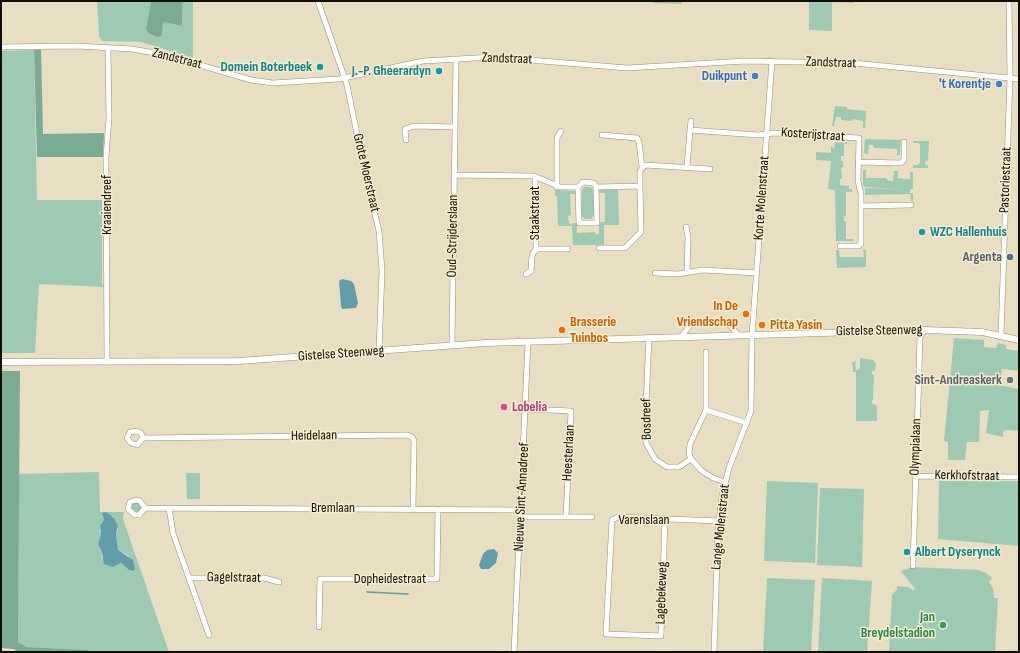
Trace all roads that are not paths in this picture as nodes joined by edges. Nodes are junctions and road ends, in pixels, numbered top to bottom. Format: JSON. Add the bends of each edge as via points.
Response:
{"nodes":[{"id":1,"x":318,"y":1,"type":"edge"},
{"id":2,"x":1009,"y":1,"type":"edge"},
{"id":3,"x":1,"y":47,"type":"edge"},
{"id":4,"x":108,"y":48,"type":"junction"},
{"id":5,"x":456,"y":59,"type":"junction"},
{"id":6,"x":772,"y":61,"type":"junction"},
{"id":7,"x":345,"y":78,"type":"junction"},
{"id":8,"x":1010,"y":78,"type":"junction"},
{"id":9,"x":1019,"y":79,"type":"edge"},
{"id":10,"x":690,"y":121,"type":"dead end"},
{"id":11,"x":455,"y":127,"type":"junction"},
{"id":12,"x":690,"y":130,"type":"junction"},
{"id":13,"x":561,"y":131,"type":"dead end"},
{"id":14,"x":767,"y":134,"type":"junction"},
{"id":15,"x":602,"y":135,"type":"dead end"},
{"id":16,"x":406,"y":140,"type":"dead end"},
{"id":17,"x":904,"y":142,"type":"dead end"},
{"id":18,"x":858,"y":162,"type":"junction"},
{"id":19,"x":642,"y":167,"type":"junction"},
{"id":20,"x":687,"y":167,"type":"junction"},
{"id":21,"x":710,"y":169,"type":"dead end"},
{"id":22,"x":454,"y":175,"type":"junction"},
{"id":23,"x":535,"y":177,"type":"junction"},
{"id":24,"x":640,"y":186,"type":"junction"},
{"id":25,"x":557,"y":187,"type":"junction"},
{"id":26,"x":578,"y":187,"type":"junction"},
{"id":27,"x":596,"y":187,"type":"junction"},
{"id":28,"x":911,"y":205,"type":"dead end"},
{"id":29,"x":861,"y":206,"type":"junction"},
{"id":30,"x":686,"y":227,"type":"dead end"},
{"id":31,"x":840,"y":246,"type":"dead end"},
{"id":32,"x":599,"y":248,"type":"dead end"},
{"id":33,"x":536,"y":249,"type":"junction"},
{"id":34,"x":568,"y":249,"type":"dead end"},
{"id":35,"x":655,"y":273,"type":"dead end"},
{"id":36,"x":687,"y":273,"type":"junction"},
{"id":37,"x":757,"y":273,"type":"junction"},
{"id":38,"x":526,"y":274,"type":"dead end"},
{"id":39,"x":924,"y":330,"type":"junction"},
{"id":40,"x":738,"y":335,"type":"junction"},
{"id":41,"x":752,"y":335,"type":"junction"},
{"id":42,"x":1001,"y":335,"type":"junction"},
{"id":43,"x":681,"y":336,"type":"junction"},
{"id":44,"x":650,"y":337,"type":"junction"},
{"id":45,"x":1019,"y":340,"type":"edge"},
{"id":46,"x":528,"y":342,"type":"junction"},
{"id":47,"x":452,"y":346,"type":"junction"},
{"id":48,"x":379,"y":351,"type":"junction"},
{"id":49,"x":706,"y":352,"type":"dead end"},
{"id":50,"x":1,"y":362,"type":"edge"},
{"id":51,"x":107,"y":362,"type":"junction"},
{"id":52,"x":526,"y":409,"type":"junction"},
{"id":53,"x":706,"y":410,"type":"junction"},
{"id":54,"x":747,"y":423,"type":"junction"},
{"id":55,"x":143,"y":438,"type":"dead end"},
{"id":56,"x":691,"y":459,"type":"junction"},
{"id":57,"x":916,"y":476,"type":"junction"},
{"id":58,"x":1019,"y":477,"type":"edge"},
{"id":59,"x":725,"y":482,"type":"junction"},
{"id":60,"x":145,"y":508,"type":"dead end"},
{"id":61,"x":169,"y":508,"type":"junction"},
{"id":62,"x":414,"y":509,"type":"junction"},
{"id":63,"x":438,"y":509,"type":"junction"},
{"id":64,"x":521,"y":510,"type":"junction"},
{"id":65,"x":566,"y":517,"type":"junction"},
{"id":66,"x":520,"y":518,"type":"junction"},
{"id":67,"x":592,"y":518,"type":"dead end"},
{"id":68,"x":665,"y":519,"type":"junction"},
{"id":69,"x":719,"y":521,"type":"junction"},
{"id":70,"x":913,"y":566,"type":"dead end"},
{"id":71,"x":188,"y":578,"type":"junction"},
{"id":72,"x":279,"y":582,"type":"dead end"},
{"id":73,"x":319,"y":627,"type":"dead end"},
{"id":74,"x":606,"y":634,"type":"joint"},
{"id":75,"x":209,"y":635,"type":"dead end"},
{"id":76,"x":514,"y":652,"type":"edge"},
{"id":77,"x":714,"y":652,"type":"edge"}],
"edges":[{"from":1,"to":7,"type":"street","name":"Grote Moerstraat"},
{"from":2,"to":8,"type":"street","name":"Pastoriestraat"},
{"from":3,"to":4,"type":"street","name":"Zandstraat"},
{"from":4,"to":7,"type":"street","name":"Zandstraat","via":[[166,55],[266,83]]},
{"from":4,"to":51,"type":"street","name":"Kraaiendreef"},
{"from":5,"to":6,"type":"street","name":"Zandstraat","via":[[517,58],[639,68]]},
{"from":5,"to":7,"type":"street","name":"Zandstraat","via":[[409,63]]},
{"from":5,"to":11,"type":"street","name":"Oud-Strijderslaan"},
{"from":6,"to":8,"type":"street","name":"Zandstraat","via":[[853,63]]},
{"from":6,"to":14,"type":"street","name":"Korte Molenstraat"},
{"from":7,"to":48,"type":"street","name":"Grote Moerstraat","via":[[380,239],[382,282]]},
{"from":8,"to":9,"type":"street","name":"Zandstraat"},
{"from":8,"to":42,"type":"street","name":"Pastoriestraat"},
{"from":10,"to":12,"type":"street"},
{"from":11,"to":16,"type":"street","via":[[414,126],[405,129]]},
{"from":11,"to":22,"type":"street","name":"Oud-Strijderslaan"},
{"from":12,"to":14,"type":"street"},
{"from":12,"to":20,"type":"street"},
{"from":13,"to":25,"type":"street","via":[[557,138]]},
{"from":14,"to":18,"type":"street","name":"Kosterijstraat","via":[[859,138]]},
{"from":14,"to":37,"type":"street","name":"Korte Molenstraat"},
{"from":15,"to":19,"type":"street","via":[[637,138]]},
{"from":17,"to":18,"type":"street","via":[[904,160],[901,163]]},
{"from":18,"to":29,"type":"street","name":"Kosterijstraat"},
{"from":19,"to":20,"type":"street","via":[[647,164]]},
{"from":19,"to":24,"type":"street"},
{"from":20,"to":21,"type":"street"},
{"from":22,"to":23,"type":"street"},
{"from":22,"to":47,"type":"street","name":"Oud-Strijderslaan"},
{"from":23,"to":25,"type":"street"},
{"from":23,"to":33,"type":"street","name":"Staakstraat"},
{"from":24,"to":27,"type":"street"},
{"from":24,"to":32,"type":"street","via":[[641,232],[625,248]]},
{"from":25,"to":26,"type":"street"},
{"from":26,"to":27,"type":"street","via":[[583,182],[594,183]]},
{"from":26,"to":27,"type":"street","via":[[579,223],[597,223]]},
{"from":28,"to":29,"type":"street"},
{"from":29,"to":31,"type":"street","name":"Kosterijstraat","via":[[861,245]]},
{"from":30,"to":36,"type":"street"},
{"from":33,"to":34,"type":"street","name":"Staakstraat"},
{"from":33,"to":38,"type":"street","name":"Staakstraat","via":[[532,255],[531,271]]},
{"from":35,"to":36,"type":"street"},
{"from":36,"to":37,"type":"street","via":[[703,270]]},
{"from":37,"to":41,"type":"street","name":"Korte Molenstraat"},
{"from":39,"to":41,"type":"main road","name":"Gistelse Steenweg"},
{"from":39,"to":42,"type":"main road","name":"Gistelse Steenweg"},
{"from":39,"to":57,"type":"street","name":"Olympialaan","via":[[920,337]]},
{"from":40,"to":41,"type":"main road","name":"Gistelse Steenweg"},
{"from":40,"to":43,"type":"main road","name":"Gistelse Steenweg"},
{"from":40,"to":43,"type":"street","via":[[732,326],[727,324],[691,324]]},
{"from":41,"to":54,"type":"street","name":"Lange Molenstraat","via":[[751,411]]},
{"from":42,"to":45,"type":"main road","name":"Gistelse Steenweg"},
{"from":43,"to":44,"type":"main road","name":"Gistelse Steenweg"},
{"from":44,"to":46,"type":"main road","name":"Gistelse Steenweg"},
{"from":44,"to":56,"type":"street","name":"Bosdreef","via":[[646,443],[655,459],[667,467],[679,467]]},
{"from":46,"to":47,"type":"main road","name":"Gistelse Steenweg"},
{"from":46,"to":52,"type":"street","name":"Nieuwe Sint-Annadreef"},
{"from":47,"to":48,"type":"main road","name":"Gistelse Steenweg"},
{"from":48,"to":51,"type":"main road","name":"Gistelse Steenweg","via":[[239,361]]},
{"from":49,"to":53,"type":"street"},
{"from":50,"to":51,"type":"main road","name":"Gistelse Steenweg"},
{"from":52,"to":64,"type":"street","name":"Nieuwe Sint-Annadreef"},
{"from":52,"to":65,"type":"street","name":"Heesterlaan","via":[[571,411]]},
{"from":53,"to":54,"type":"street"},
{"from":53,"to":56,"type":"street","via":[[690,444]]},
{"from":54,"to":59,"type":"street","name":"Lange Molenstraat"},
{"from":55,"to":62,"type":"street","name":"Heidelaan","via":[[407,435],[414,441]]},
{"from":56,"to":59,"type":"street","via":[[708,475]]},
{"from":57,"to":58,"type":"street","name":"Kerkhofstraat"},
{"from":57,"to":70,"type":"street","name":"Olympialaan"},
{"from":59,"to":69,"type":"street","name":"Lange Molenstraat"},
{"from":60,"to":61,"type":"street","name":"Bremlaan"},
{"from":61,"to":62,"type":"street","name":"Bremlaan"},
{"from":61,"to":71,"type":"street","name":"Gagelstraat","via":[[173,533]]},
{"from":62,"to":63,"type":"street","name":"Bremlaan"},
{"from":63,"to":64,"type":"street","name":"Bremlaan"},
{"from":63,"to":73,"type":"street","name":"Dopheidestraat","via":[[437,579],[320,579]]},
{"from":64,"to":66,"type":"street","name":"Nieuwe Sint-Annadreef"},
{"from":65,"to":66,"type":"street"},
{"from":65,"to":67,"type":"street"},
{"from":66,"to":76,"type":"street","name":"Nieuwe Sint-Annadreef"},
{"from":68,"to":69,"type":"street","name":"Varenslaan"},
{"from":68,"to":74,"type":"street","name":"Varenslaan","via":[[618,517],[612,520]]},
{"from":68,"to":74,"type":"street","name":"Lagebekeweg","via":[[661,636]]},
{"from":69,"to":77,"type":"street","name":"Lange Molenstraat"},
{"from":71,"to":72,"type":"street","name":"Gagelstraat","via":[[264,578]]},
{"from":71,"to":75,"type":"street","name":"Gagelstraat"}]}
